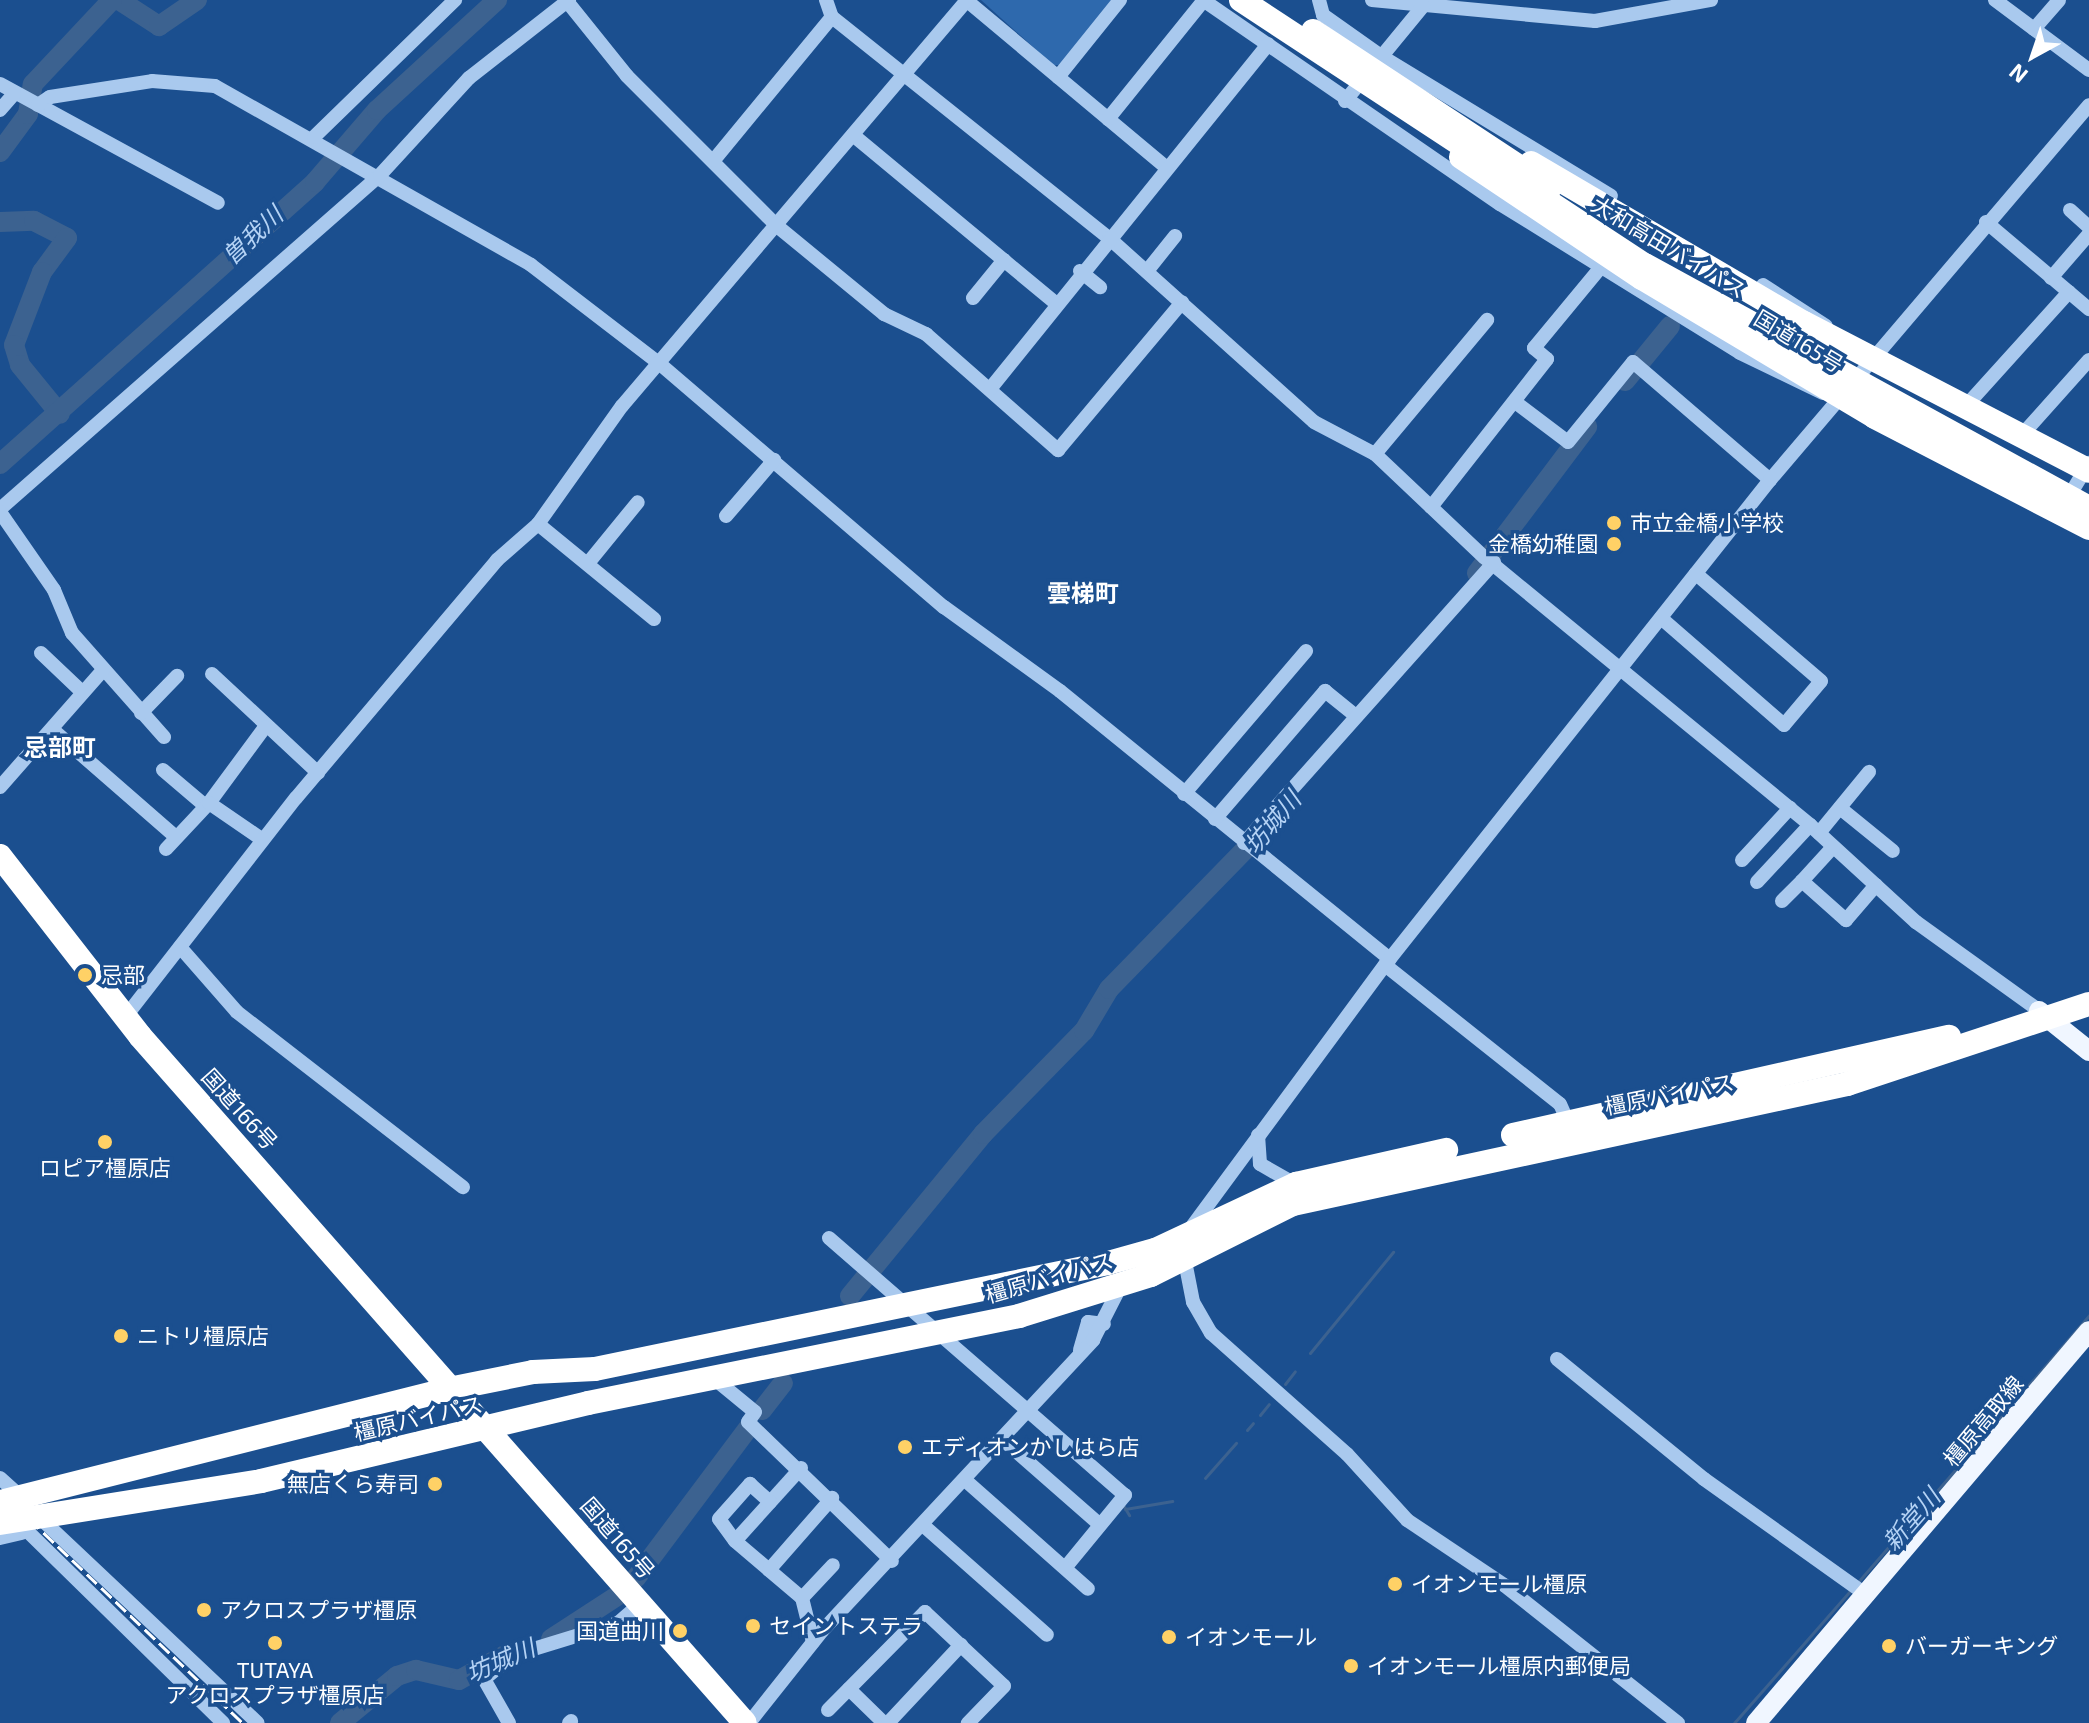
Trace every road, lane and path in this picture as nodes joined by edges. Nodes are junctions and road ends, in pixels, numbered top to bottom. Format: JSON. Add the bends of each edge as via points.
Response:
{"nodes":[{"id":1,"x":455,"y":0,"type":"edge"},
{"id":2,"x":567,"y":0,"type":"edge"},
{"id":3,"x":826,"y":0,"type":"edge"},
{"id":4,"x":966,"y":0,"type":"edge"},
{"id":5,"x":1120,"y":0,"type":"edge"},
{"id":6,"x":1204,"y":0,"type":"edge"},
{"id":7,"x":1241,"y":0,"type":"edge"},
{"id":8,"x":1269,"y":0,"type":"edge"},
{"id":9,"x":1319,"y":0,"type":"edge"},
{"id":10,"x":1372,"y":0,"type":"edge"},
{"id":11,"x":1711,"y":0,"type":"edge"},
{"id":12,"x":2059,"y":0,"type":"edge"},
{"id":13,"x":2005,"y":3,"type":"edge"},
{"id":14,"x":1423,"y":6,"type":"junction"},
{"id":15,"x":832,"y":17,"type":"junction"},
{"id":16,"x":2034,"y":29,"type":"junction"},
{"id":17,"x":1268,"y":44,"type":"junction"},
{"id":18,"x":1381,"y":56,"type":"junction"},
{"id":19,"x":2089,"y":70,"type":"edge"},
{"id":20,"x":905,"y":73,"type":"junction"},
{"id":21,"x":1058,"y":77,"type":"junction"},
{"id":22,"x":0,"y":84,"type":"edge"},
{"id":23,"x":1382,"y":88,"type":"junction"},
{"id":24,"x":14,"y":94,"type":"junction"},
{"id":25,"x":1345,"y":101,"type":"junction"},
{"id":26,"x":38,"y":105,"type":"junction"},
{"id":27,"x":2089,"y":105,"type":"edge"},
{"id":28,"x":0,"y":110,"type":"edge"},
{"id":29,"x":1108,"y":119,"type":"junction"},
{"id":30,"x":853,"y":135,"type":"junction"},
{"id":31,"x":314,"y":137,"type":"junction"},
{"id":32,"x":714,"y":160,"type":"junction"},
{"id":33,"x":1167,"y":168,"type":"junction"},
{"id":34,"x":374,"y":171,"type":"junction"},
{"id":35,"x":218,"y":203,"type":"dead end"},
{"id":36,"x":2070,"y":210,"type":"dead end"},
{"id":37,"x":1986,"y":222,"type":"junction"},
{"id":38,"x":777,"y":226,"type":"junction"},
{"id":39,"x":2089,"y":227,"type":"edge"},
{"id":40,"x":2089,"y":234,"type":"edge"},
{"id":41,"x":1175,"y":236,"type":"dead end"},
{"id":42,"x":1109,"y":238,"type":"junction"},
{"id":43,"x":1004,"y":260,"type":"junction"},
{"id":44,"x":1601,"y":267,"type":"junction"},
{"id":45,"x":1080,"y":271,"type":"junction"},
{"id":46,"x":1147,"y":271,"type":"junction"},
{"id":47,"x":2051,"y":278,"type":"junction"},
{"id":48,"x":1100,"y":287,"type":"dead end"},
{"id":49,"x":2069,"y":292,"type":"junction"},
{"id":50,"x":973,"y":298,"type":"dead end"},
{"id":51,"x":1054,"y":302,"type":"junction"},
{"id":52,"x":1182,"y":302,"type":"junction"},
{"id":53,"x":2089,"y":309,"type":"edge"},
{"id":54,"x":1487,"y":320,"type":"dead end"},
{"id":55,"x":1863,"y":353,"type":"junction"},
{"id":56,"x":2089,"y":360,"type":"edge"},
{"id":57,"x":660,"y":364,"type":"junction"},
{"id":58,"x":990,"y":389,"type":"junction"},
{"id":59,"x":1839,"y":396,"type":"junction"},
{"id":60,"x":1515,"y":402,"type":"junction"},
{"id":61,"x":1974,"y":412,"type":"junction"},
{"id":62,"x":2021,"y":436,"type":"junction"},
{"id":63,"x":1375,"y":454,"type":"junction"},
{"id":64,"x":774,"y":460,"type":"junction"},
{"id":65,"x":1960,"y":462,"type":"junction"},
{"id":66,"x":2088,"y":473,"type":"edge"},
{"id":67,"x":1770,"y":480,"type":"junction"},
{"id":68,"x":638,"y":502,"type":"dead end"},
{"id":69,"x":1431,"y":507,"type":"junction"},
{"id":70,"x":2089,"y":508,"type":"edge"},
{"id":71,"x":0,"y":510,"type":"edge"},
{"id":72,"x":2060,"y":513,"type":"junction"},
{"id":73,"x":726,"y":516,"type":"dead end"},
{"id":74,"x":538,"y":524,"type":"junction"},
{"id":75,"x":2089,"y":528,"type":"edge"},
{"id":76,"x":1489,"y":560,"type":"junction"},
{"id":77,"x":589,"y":562,"type":"junction"},
{"id":78,"x":1696,"y":574,"type":"junction"},
{"id":79,"x":1661,"y":618,"type":"junction"},
{"id":80,"x":654,"y":619,"type":"dead end"},
{"id":81,"x":1306,"y":651,"type":"dead end"},
{"id":82,"x":41,"y":653,"type":"dead end"},
{"id":83,"x":1621,"y":669,"type":"junction"},
{"id":84,"x":103,"y":670,"type":"junction"},
{"id":85,"x":212,"y":674,"type":"dead end"},
{"id":86,"x":177,"y":676,"type":"dead end"},
{"id":87,"x":81,"y":691,"type":"junction"},
{"id":88,"x":141,"y":713,"type":"junction"},
{"id":89,"x":1356,"y":716,"type":"junction"},
{"id":90,"x":265,"y":727,"type":"junction"},
{"id":91,"x":52,"y":729,"type":"junction"},
{"id":92,"x":164,"y":737,"type":"dead end"},
{"id":93,"x":163,"y":770,"type":"dead end"},
{"id":94,"x":1869,"y":772,"type":"dead end"},
{"id":95,"x":318,"y":773,"type":"junction"},
{"id":96,"x":0,"y":787,"type":"edge"},
{"id":97,"x":1184,"y":794,"type":"junction"},
{"id":98,"x":206,"y":804,"type":"junction"},
{"id":99,"x":1790,"y":808,"type":"junction"},
{"id":100,"x":1840,"y":808,"type":"junction"},
{"id":101,"x":1215,"y":819,"type":"junction"},
{"id":102,"x":1815,"y":829,"type":"junction"},
{"id":103,"x":176,"y":837,"type":"junction"},
{"id":104,"x":263,"y":840,"type":"junction"},
{"id":105,"x":1248,"y":847,"type":"junction"},
{"id":106,"x":1833,"y":847,"type":"junction"},
{"id":107,"x":166,"y":849,"type":"dead end"},
{"id":108,"x":1893,"y":851,"type":"dead end"},
{"id":109,"x":0,"y":856,"type":"edge"},
{"id":110,"x":1742,"y":860,"type":"dead end"},
{"id":111,"x":1802,"y":881,"type":"junction"},
{"id":112,"x":1757,"y":882,"type":"dead end"},
{"id":113,"x":1876,"y":885,"type":"junction"},
{"id":114,"x":1782,"y":901,"type":"dead end"},
{"id":115,"x":180,"y":947,"type":"junction"},
{"id":116,"x":1387,"y":962,"type":"junction"},
{"id":117,"x":2089,"y":989,"type":"edge"},
{"id":118,"x":2089,"y":1004,"type":"edge"},
{"id":119,"x":2043,"y":1014,"type":"junction"},
{"id":120,"x":126,"y":1016,"type":"junction"},
{"id":121,"x":2089,"y":1051,"type":"edge"},
{"id":122,"x":1568,"y":1122,"type":"junction"},
{"id":123,"x":1258,"y":1131,"type":"junction"},
{"id":124,"x":1296,"y":1184,"type":"junction"},
{"id":125,"x":463,"y":1187,"type":"dead end"},
{"id":126,"x":829,"y":1238,"type":"dead end"},
{"id":127,"x":1185,"y":1246,"type":"junction"},
{"id":128,"x":1122,"y":1283,"type":"junction"},
{"id":129,"x":901,"y":1304,"type":"junction"},
{"id":130,"x":2089,"y":1331,"type":"edge"},
{"id":131,"x":942,"y":1332,"type":"junction"},
{"id":132,"x":668,"y":1353,"type":"junction"},
{"id":133,"x":1557,"y":1359,"type":"dead end"},
{"id":134,"x":716,"y":1380,"type":"junction"},
{"id":135,"x":677,"y":1388,"type":"junction"},
{"id":136,"x":449,"y":1389,"type":"junction"},
{"id":137,"x":1025,"y":1413,"type":"junction"},
{"id":138,"x":533,"y":1418,"type":"junction"},
{"id":139,"x":486,"y":1429,"type":"junction"},
{"id":140,"x":1002,"y":1439,"type":"junction"},
{"id":141,"x":801,"y":1468,"type":"junction"},
{"id":142,"x":0,"y":1478,"type":"edge"},
{"id":143,"x":965,"y":1480,"type":"junction"},
{"id":144,"x":832,"y":1498,"type":"junction"},
{"id":145,"x":550,"y":1499,"type":"junction"},
{"id":146,"x":770,"y":1502,"type":"junction"},
{"id":147,"x":14,"y":1518,"type":"edge"},
{"id":148,"x":1099,"y":1524,"type":"junction"},
{"id":149,"x":924,"y":1526,"type":"junction"},
{"id":150,"x":735,"y":1541,"type":"junction"},
{"id":151,"x":892,"y":1561,"type":"junction"},
{"id":152,"x":833,"y":1565,"type":"dead end"},
{"id":153,"x":1065,"y":1568,"type":"junction"},
{"id":154,"x":769,"y":1570,"type":"junction"},
{"id":155,"x":1088,"y":1589,"type":"dead end"},
{"id":156,"x":1860,"y":1590,"type":"junction"},
{"id":157,"x":802,"y":1598,"type":"junction"},
{"id":158,"x":640,"y":1604,"type":"junction"},
{"id":159,"x":1047,"y":1635,"type":"dead end"},
{"id":160,"x":813,"y":1642,"type":"junction"},
{"id":161,"x":961,"y":1645,"type":"junction"},
{"id":162,"x":849,"y":1689,"type":"junction"},
{"id":163,"x":828,"y":1710,"type":"dead end"},
{"id":164,"x":223,"y":1723,"type":"edge"},
{"id":165,"x":258,"y":1723,"type":"edge"},
{"id":166,"x":509,"y":1723,"type":"edge"},
{"id":167,"x":747,"y":1723,"type":"edge"},
{"id":168,"x":886,"y":1723,"type":"edge"},
{"id":169,"x":968,"y":1723,"type":"edge"},
{"id":170,"x":1678,"y":1723,"type":"edge"},
{"id":171,"x":1756,"y":1723,"type":"edge"}],
"edges":[{"from":1,"to":31,"type":"street"},
{"from":2,"to":32,"type":"street","via":[[627,76]]},
{"from":2,"to":34,"type":"street","via":[[469,78]]},
{"from":3,"to":15,"type":"street"},
{"from":4,"to":20,"type":"street"},
{"from":4,"to":21,"type":"street"},
{"from":5,"to":21,"type":"street"},
{"from":6,"to":17,"type":"street"},
{"from":6,"to":29,"type":"street"},
{"from":7,"to":23,"type":"highway","name":"大和高田バイパス","bridge":true},
{"from":8,"to":23,"type":"highway","name":"大和高田バイパス","bridge":true},
{"from":9,"to":18,"type":"street","via":[[1323,15]]},
{"from":10,"to":14,"type":"street"},
{"from":11,"to":14,"type":"street","via":[[1595,21]]},
{"from":12,"to":16,"type":"street"},
{"from":13,"to":16,"type":"street"},
{"from":14,"to":18,"type":"street"},
{"from":15,"to":20,"type":"street"},
{"from":15,"to":32,"type":"street"},
{"from":16,"to":19,"type":"street"},
{"from":17,"to":25,"type":"street"},
{"from":17,"to":33,"type":"street"},
{"from":18,"to":25,"type":"street"},
{"from":18,"to":55,"type":"street","via":[[1810,312]]},
{"from":20,"to":30,"type":"street"},
{"from":20,"to":42,"type":"street"},
{"from":21,"to":29,"type":"street"},
{"from":22,"to":24,"type":"street"},
{"from":23,"to":55,"type":"highway","name":"国道165号","bridge":true,"via":[[1596,200]]},
{"from":23,"to":59,"type":"highway","name":"国道165号","bridge":true,"via":[[1575,236]]},
{"from":23,"to":66,"type":"highway","name":"大和高田バイパス","bridge":true,"via":[[1735,300]]},
{"from":23,"to":70,"type":"highway","name":"大和高田バイパス","bridge":true,"via":[[1727,313]]},
{"from":24,"to":26,"type":"street"},
{"from":24,"to":28,"type":"street"},
{"from":25,"to":44,"type":"street"},
{"from":26,"to":31,"type":"street","via":[[64,95],[186,82],[249,100]]},
{"from":26,"to":35,"type":"street"},
{"from":27,"to":37,"type":"street"},
{"from":29,"to":33,"type":"street"},
{"from":30,"to":38,"type":"street"},
{"from":30,"to":43,"type":"street"},
{"from":31,"to":34,"type":"street"},
{"from":32,"to":38,"type":"street"},
{"from":33,"to":42,"type":"street"},
{"from":34,"to":57,"type":"street","via":[[531,265]]},
{"from":34,"to":71,"type":"street"},
{"from":36,"to":39,"type":"street"},
{"from":37,"to":47,"type":"street"},
{"from":37,"to":55,"type":"street"},
{"from":38,"to":57,"type":"street"},
{"from":38,"to":58,"type":"street"},
{"from":40,"to":47,"type":"street"},
{"from":41,"to":46,"type":"street"},
{"from":42,"to":45,"type":"street"},
{"from":42,"to":46,"type":"street"},
{"from":43,"to":50,"type":"street"},
{"from":43,"to":51,"type":"street"},
{"from":44,"to":59,"type":"street","via":[[1806,390]]},
{"from":44,"to":60,"type":"street","via":[[1534,348],[1547,359]]},
{"from":45,"to":48,"type":"street"},
{"from":45,"to":51,"type":"street"},
{"from":46,"to":52,"type":"street"},
{"from":47,"to":49,"type":"street"},
{"from":49,"to":53,"type":"street"},
{"from":49,"to":61,"type":"street"},
{"from":51,"to":58,"type":"street"},
{"from":52,"to":58,"type":"street","via":[[1058,450]]},
{"from":52,"to":63,"type":"street","via":[[1314,422]]},
{"from":54,"to":63,"type":"street"},
{"from":55,"to":59,"type":"street"},
{"from":55,"to":61,"type":"highway","name":"国道165号"},
{"from":56,"to":62,"type":"street"},
{"from":57,"to":64,"type":"street"},
{"from":57,"to":74,"type":"street"},
{"from":59,"to":65,"type":"highway","name":"国道165号"},
{"from":59,"to":67,"type":"street"},
{"from":60,"to":67,"type":"street","via":[[1568,442],[1637,366]]},
{"from":60,"to":69,"type":"street"},
{"from":61,"to":62,"type":"highway","name":"国道165号"},
{"from":61,"to":65,"type":"street"},
{"from":62,"to":66,"type":"highway","name":"国道165号"},
{"from":63,"to":69,"type":"street"},
{"from":64,"to":73,"type":"street"},
{"from":64,"to":97,"type":"street","via":[[944,607]]},
{"from":65,"to":72,"type":"highway","name":"国道165号"},
{"from":66,"to":72,"type":"street"},
{"from":67,"to":78,"type":"street"},
{"from":68,"to":77,"type":"street"},
{"from":69,"to":76,"type":"street"},
{"from":71,"to":84,"type":"street"},
{"from":72,"to":75,"type":"highway","name":"国道165号"},
{"from":74,"to":77,"type":"street"},
{"from":74,"to":95,"type":"street","via":[[497,560]]},
{"from":76,"to":83,"type":"street"},
{"from":76,"to":89,"type":"street"},
{"from":77,"to":80,"type":"street"},
{"from":78,"to":79,"type":"street"},
{"from":78,"to":79,"type":"street","via":[[1821,681],[1784,725]]},
{"from":79,"to":83,"type":"street"},
{"from":81,"to":97,"type":"street"},
{"from":82,"to":87,"type":"street"},
{"from":83,"to":99,"type":"street"},
{"from":83,"to":116,"type":"street"},
{"from":84,"to":87,"type":"street"},
{"from":84,"to":88,"type":"street"},
{"from":85,"to":90,"type":"street"},
{"from":86,"to":88,"type":"street"},
{"from":87,"to":91,"type":"street"},
{"from":88,"to":92,"type":"street"},
{"from":89,"to":101,"type":"street","via":[[1325,691]]},
{"from":89,"to":105,"type":"street"},
{"from":90,"to":95,"type":"street"},
{"from":90,"to":98,"type":"street"},
{"from":91,"to":96,"type":"street"},
{"from":91,"to":103,"type":"street"},
{"from":93,"to":98,"type":"street"},
{"from":94,"to":100,"type":"street"},
{"from":95,"to":104,"type":"street"},
{"from":97,"to":101,"type":"street"},
{"from":98,"to":103,"type":"street"},
{"from":98,"to":104,"type":"street"},
{"from":99,"to":102,"type":"street"},
{"from":99,"to":110,"type":"street"},
{"from":100,"to":102,"type":"street"},
{"from":100,"to":108,"type":"street"},
{"from":101,"to":105,"type":"street"},
{"from":102,"to":106,"type":"street"},
{"from":102,"to":112,"type":"street"},
{"from":103,"to":107,"type":"street"},
{"from":104,"to":115,"type":"street"},
{"from":105,"to":116,"type":"street"},
{"from":106,"to":111,"type":"street"},
{"from":106,"to":113,"type":"street"},
{"from":109,"to":120,"type":"highway","name":"国道166号"},
{"from":111,"to":113,"type":"street","via":[[1846,920]]},
{"from":111,"to":114,"type":"street"},
{"from":113,"to":119,"type":"street"},
{"from":115,"to":120,"type":"street"},
{"from":115,"to":125,"type":"street","via":[[237,1012]]},
{"from":116,"to":122,"type":"street","via":[[1560,1104]]},
{"from":116,"to":123,"type":"street"},
{"from":117,"to":119,"type":"highway","name":"橿原バイパス"},
{"from":118,"to":119,"type":"highway","name":"橿原バイパス"},
{"from":119,"to":121,"type":"main road"},
{"from":119,"to":122,"type":"highway","name":"橿原バイパス","via":[[1919,1047]]},
{"from":119,"to":127,"type":"highway","name":"橿原バイパス","via":[[1847,1084],[1293,1204]]},
{"from":120,"to":136,"type":"highway","name":"国道166号"},
{"from":122,"to":124,"type":"highway","name":"橿原バイパス"},
{"from":123,"to":124,"type":"street","via":[[1260,1164]]},
{"from":123,"to":127,"type":"street"},
{"from":124,"to":127,"type":"highway","name":"橿原バイパス"},
{"from":126,"to":129,"type":"street"},
{"from":127,"to":128,"type":"highway","name":"橿原バイパス"},
{"from":127,"to":129,"type":"highway","name":"橿原バイパス"},
{"from":127,"to":170,"type":"street","via":[[1193,1302],[1211,1333],[1347,1454],[1407,1520],[1504,1585]]},
{"from":128,"to":131,"type":"highway","name":"橿原バイパス"},
{"from":128,"to":137,"type":"street","via":[[1104,1324]]},
{"from":129,"to":131,"type":"street"},
{"from":129,"to":132,"type":"highway","name":"橿原バイパス"},
{"from":130,"to":156,"type":"main road","name":"橿原高取線"},
{"from":131,"to":134,"type":"highway","name":"橿原バイパス"},
{"from":131,"to":137,"type":"street"},
{"from":132,"to":135,"type":"highway"},
{"from":132,"to":136,"type":"highway","name":"橿原バイパス"},
{"from":133,"to":156,"type":"street","via":[[1704,1479]]},
{"from":134,"to":135,"type":"highway","name":"橿原バイパス"},
{"from":134,"to":141,"type":"street","via":[[755,1412],[748,1422]]},
{"from":135,"to":138,"type":"highway","name":"橿原バイパス"},
{"from":136,"to":139,"type":"highway","name":"国道165号"},
{"from":136,"to":147,"type":"highway","name":"橿原バイパス"},
{"from":137,"to":140,"type":"street"},
{"from":137,"to":148,"type":"street","via":[[1121,1500]]},
{"from":138,"to":139,"type":"highway","name":"橿原バイパス"},
{"from":138,"to":145,"type":"highway","via":[[521,1446]]},
{"from":139,"to":145,"type":"highway","name":"国道165号"},
{"from":139,"to":147,"type":"highway","name":"橿原バイパス","via":[[124,1508]]},
{"from":140,"to":143,"type":"street"},
{"from":140,"to":148,"type":"street"},
{"from":141,"to":144,"type":"street"},
{"from":141,"to":146,"type":"street"},
{"from":142,"to":147,"type":"street"},
{"from":143,"to":149,"type":"street"},
{"from":143,"to":153,"type":"street"},
{"from":144,"to":151,"type":"street"},
{"from":144,"to":154,"type":"street"},
{"from":145,"to":158,"type":"highway","name":"国道165号"},
{"from":146,"to":150,"type":"street"},
{"from":146,"to":150,"type":"street","via":[[750,1484],[719,1519]]},
{"from":147,"to":164,"type":"street"},
{"from":147,"to":165,"type":"street"},
{"from":148,"to":153,"type":"street"},
{"from":149,"to":151,"type":"street"},
{"from":149,"to":159,"type":"street"},
{"from":150,"to":154,"type":"street"},
{"from":151,"to":160,"type":"street"},
{"from":152,"to":157,"type":"street"},
{"from":153,"to":155,"type":"street"},
{"from":154,"to":157,"type":"street"},
{"from":156,"to":171,"type":"main road","name":"橿原高取線"},
{"from":157,"to":160,"type":"street"},
{"from":158,"to":166,"type":"street","via":[[618,1623],[514,1655],[484,1679]]},
{"from":158,"to":167,"type":"highway","name":"国道165号"},
{"from":160,"to":167,"type":"street"},
{"from":161,"to":162,"type":"street","via":[[925,1612]]},
{"from":161,"to":168,"type":"street"},
{"from":161,"to":169,"type":"street","via":[[1004,1686]]},
{"from":162,"to":163,"type":"street"},
{"from":162,"to":168,"type":"street"}]}
